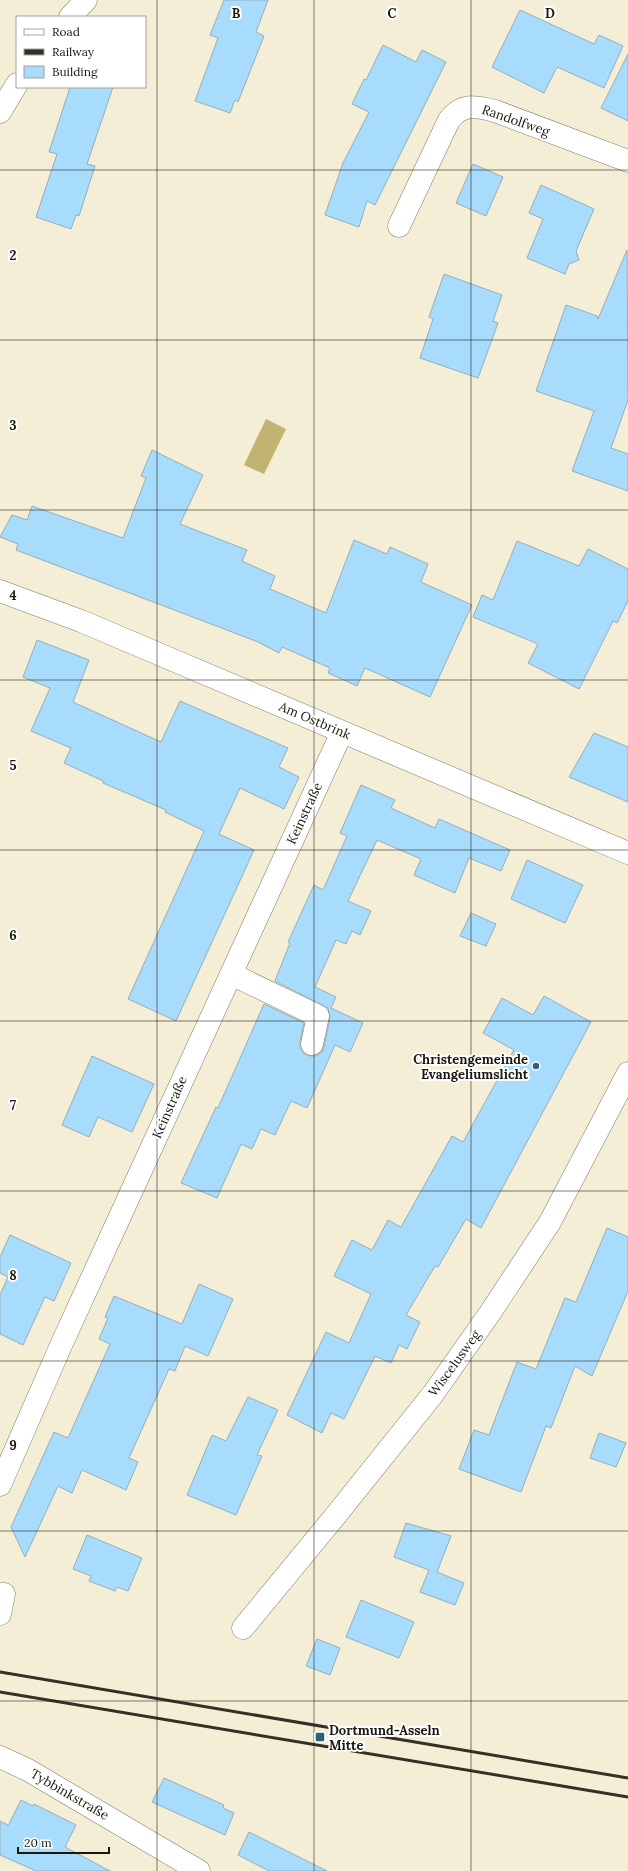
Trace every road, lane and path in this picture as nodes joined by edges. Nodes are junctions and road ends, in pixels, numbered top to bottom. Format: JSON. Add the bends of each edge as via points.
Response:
{"nodes":[{"id":1,"x":86,"y":0,"type":"edge"},
{"id":2,"x":71,"y":16,"type":"edge"},
{"id":3,"x":16,"y":86,"type":"edge"},
{"id":4,"x":0,"y":112,"type":"edge"},
{"id":5,"x":628,"y":161,"type":"edge"},
{"id":6,"x":399,"y":226,"type":"dead end"},
{"id":7,"x":0,"y":591,"type":"edge"},
{"id":8,"x":342,"y":732,"type":"junction"},
{"id":9,"x":628,"y":853,"type":"edge"},
{"id":10,"x":230,"y":974,"type":"junction"},
{"id":11,"x":312,"y":1044,"type":"dead end"},
{"id":12,"x":628,"y":1073,"type":"edge"},
{"id":13,"x":0,"y":1485,"type":"edge"},
{"id":14,"x":0,"y":1594,"type":"edge"},
{"id":15,"x":0,"y":1614,"type":"edge"},
{"id":16,"x":243,"y":1628,"type":"dead end"},
{"id":17,"x":0,"y":1758,"type":"edge"},
{"id":18,"x":199,"y":1871,"type":"edge"}],
"edges":[{"from":1,"to":2,"type":"street"},
{"from":3,"to":4,"type":"street"},
{"from":5,"to":6,"type":"street","name":"Randolfweg","via":[[495,111],[475,106],[466,108],[456,112],[449,120]]},
{"from":7,"to":8,"type":"street","name":"Am Ostbrink","via":[[81,621]]},
{"from":8,"to":9,"type":"street","name":"Am Ostbrink"},
{"from":8,"to":10,"type":"street","name":"Keinstraße"},
{"from":10,"to":11,"type":"street","via":[[318,1016]]},
{"from":10,"to":13,"type":"street","name":"Keinstraße"},
{"from":12,"to":16,"type":"street","name":"Wiscelusweg","via":[[550,1222],[490,1313],[433,1394]]},
{"from":14,"to":15,"type":"street","via":[[4,1594]]},
{"from":17,"to":18,"type":"street","name":"Tybbinkstraße","via":[[28,1770]]}]}
